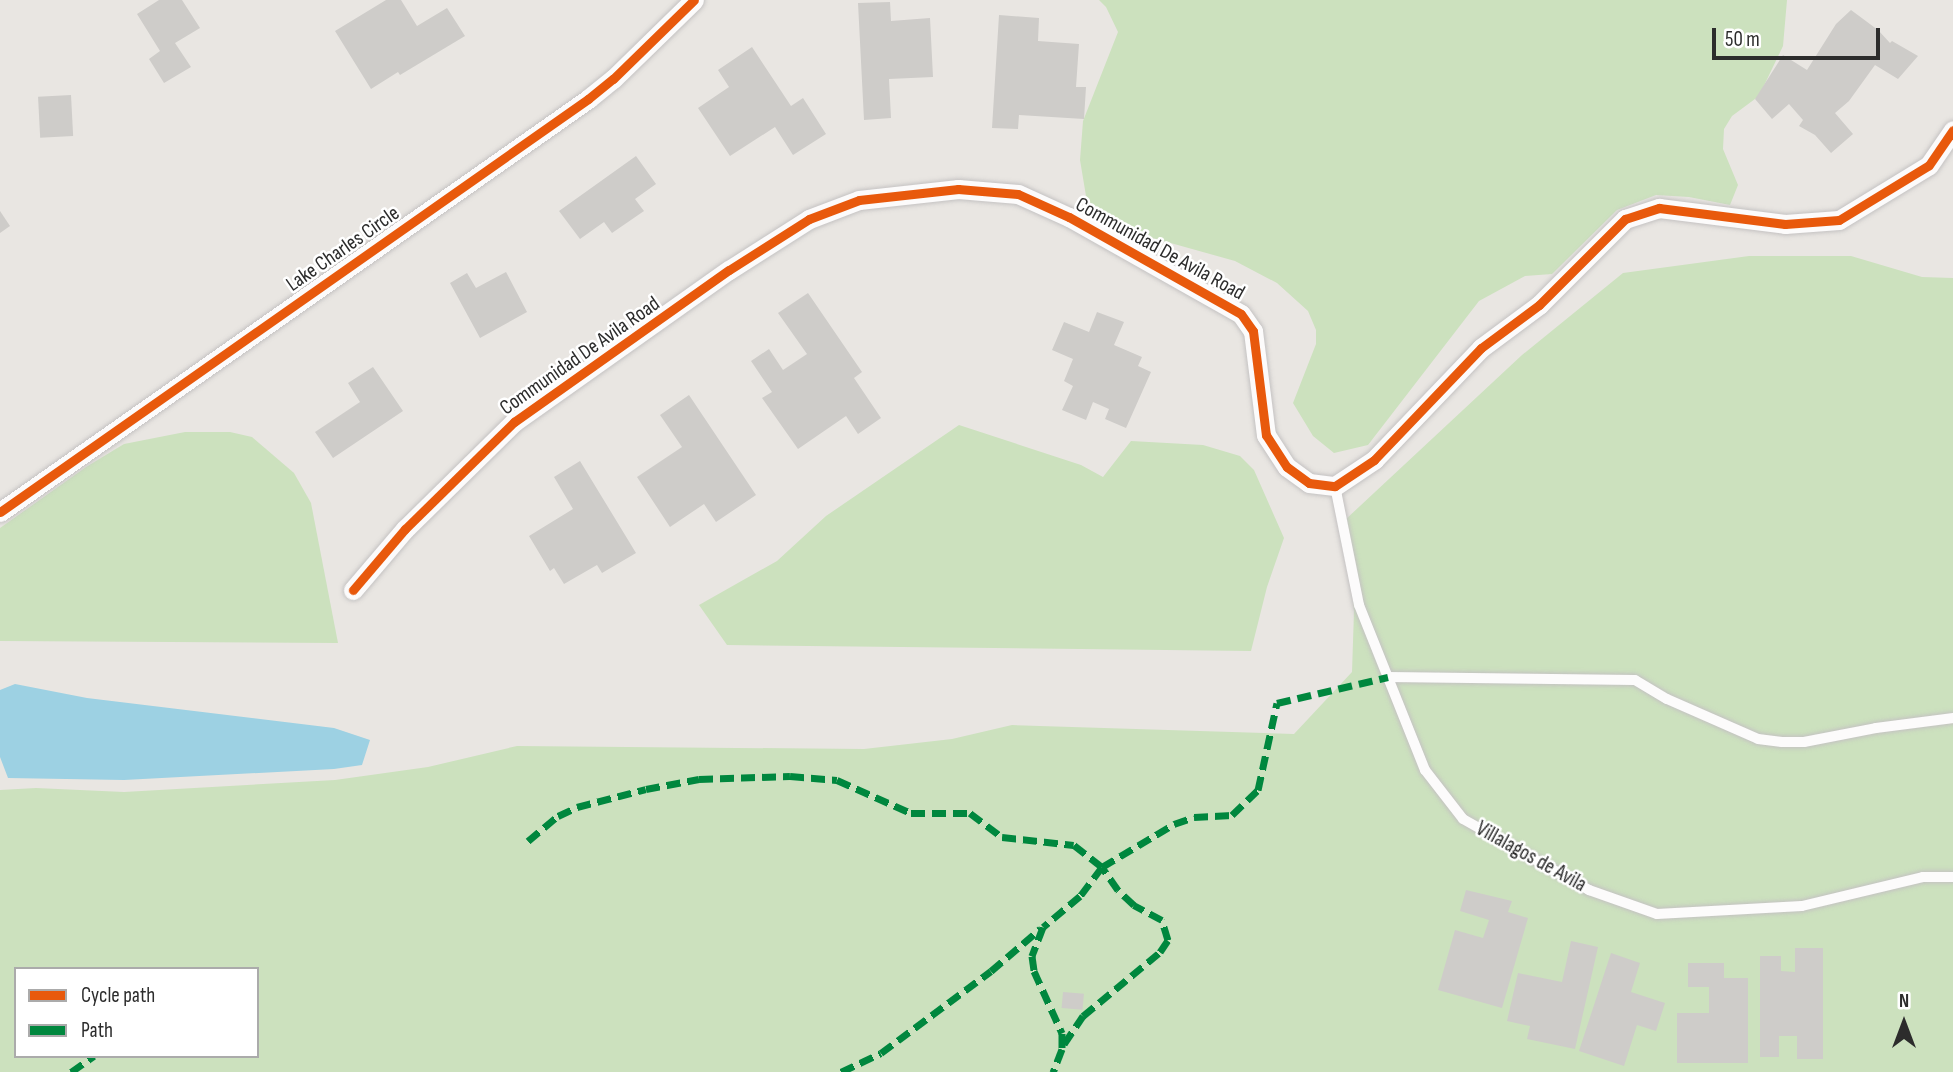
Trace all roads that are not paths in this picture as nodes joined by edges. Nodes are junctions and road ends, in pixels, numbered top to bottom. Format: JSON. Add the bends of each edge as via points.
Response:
{"nodes":[{"id":1,"x":694,"y":0,"type":"edge"},
{"id":2,"x":1953,"y":130,"type":"edge"},
{"id":3,"x":1335,"y":486,"type":"junction"},
{"id":4,"x":0,"y":512,"type":"edge"},
{"id":5,"x":353,"y":590,"type":"dead end"},
{"id":6,"x":1388,"y":677,"type":"junction"},
{"id":7,"x":1953,"y":718,"type":"edge"},
{"id":8,"x":1953,"y":877,"type":"edge"}],
"edges":[{"from":1,"to":4,"type":"street","name":"Lake Charles Circle","via":[[588,99]]},
{"from":2,"to":3,"type":"street","via":[[1929,165],[1839,220],[1773,223],[1659,208],[1625,219],[1538,305],[1481,348],[1374,460]]},
{"from":3,"to":5,"type":"street","name":"Communidad De Avila Road","via":[[1309,483],[1287,467],[1266,435],[1254,331],[1241,314],[1069,217],[1018,194],[958,189],[907,192],[859,200],[809,219],[513,422],[405,529]]},
{"from":3,"to":6,"type":"lane","name":"Villalagos de Avila","via":[[1359,605]]},
{"from":6,"to":7,"type":"lane","via":[[1634,680],[1758,739],[1782,742]]},
{"from":6,"to":8,"type":"lane","name":"Villalagos de Avila","via":[[1425,770],[1463,819],[1589,890],[1657,914],[1802,906],[1923,877]]}]}
